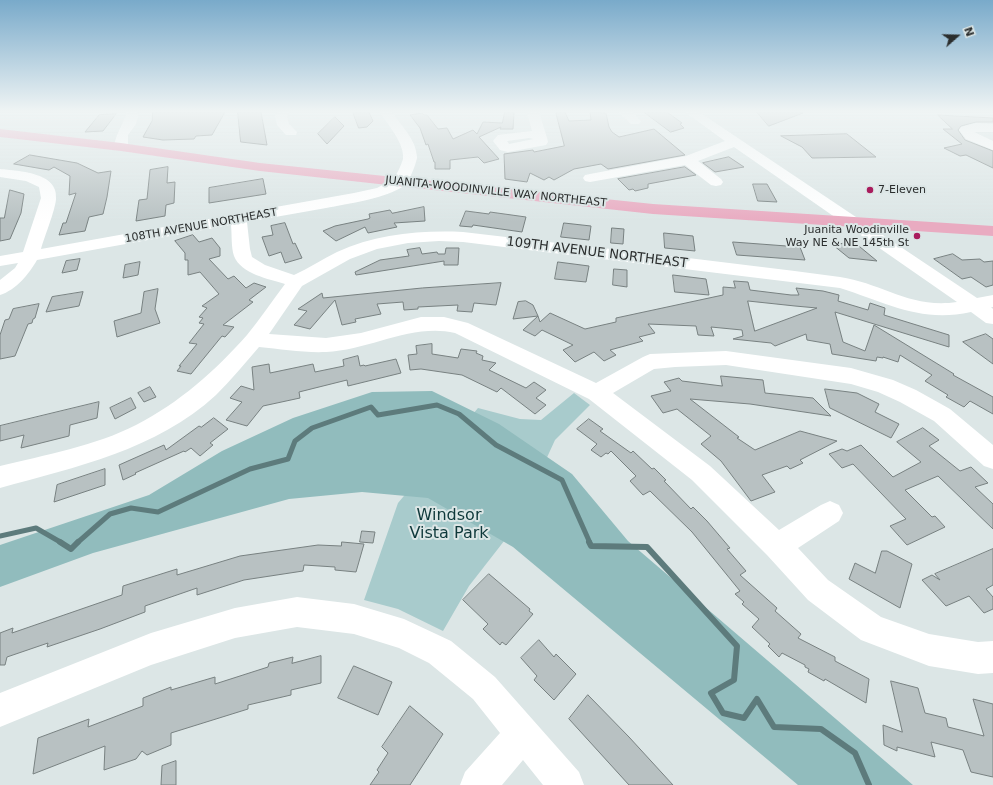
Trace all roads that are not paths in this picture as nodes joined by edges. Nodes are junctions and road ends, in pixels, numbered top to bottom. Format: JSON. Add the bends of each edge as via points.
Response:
{"nodes":[{"id":1,"x":132,"y":149,"type":"edge"},
{"id":2,"x":408,"y":149,"type":"edge"},
{"id":3,"x":719,"y":149,"type":"edge"},
{"id":4,"x":744,"y":149,"type":"edge"},
{"id":5,"x":688,"y":160,"type":"junction"},
{"id":6,"x":0,"y":173,"type":"edge"},
{"id":7,"x":590,"y":178,"type":"dead end"},
{"id":8,"x":400,"y":182,"type":"junction"},
{"id":9,"x":716,"y":182,"type":"dead end"},
{"id":10,"x":239,"y":219,"type":"junction"},
{"id":11,"x":852,"y":221,"type":"junction"},
{"id":12,"x":993,"y":232,"type":"edge"},
{"id":13,"x":30,"y":256,"type":"junction"},
{"id":14,"x":0,"y":261,"type":"edge"},
{"id":15,"x":296,"y":282,"type":"junction"},
{"id":16,"x":0,"y":289,"type":"edge"},
{"id":17,"x":993,"y":301,"type":"edge"},
{"id":18,"x":974,"y":305,"type":"junction"},
{"id":19,"x":993,"y":318,"type":"edge"},
{"id":20,"x":254,"y":340,"type":"junction"},
{"id":21,"x":597,"y":393,"type":"junction"},
{"id":22,"x":993,"y":459,"type":"edge"},
{"id":23,"x":0,"y":477,"type":"edge"},
{"id":24,"x":830,"y":513,"type":"dead end"},
{"id":25,"x":777,"y":546,"type":"junction"},
{"id":26,"x":993,"y":657,"type":"edge"},
{"id":27,"x":0,"y":710,"type":"edge"},
{"id":28,"x":522,"y":735,"type":"junction"},
{"id":29,"x":478,"y":785,"type":"edge"},
{"id":30,"x":566,"y":785,"type":"edge"}],
"edges":[{"from":1,"to":8,"type":"main road","name":"JUANITA-WOODINVILLE WAY NORTHEAST","via":[[260,167]]},
{"from":2,"to":8,"type":"street","via":[[410,157]]},
{"from":3,"to":5,"type":"street"},
{"from":4,"to":11,"type":"street"},
{"from":5,"to":7,"type":"street"},
{"from":5,"to":9,"type":"street"},
{"from":6,"to":13,"type":"street","via":[[31,178],[43,183],[48,189],[48,198]]},
{"from":8,"to":10,"type":"street","name":"108TH AVENUE NORTHEAST","via":[[382,191],[354,198]]},
{"from":8,"to":11,"type":"main road","name":"JUANITA-WOODINVILLE WAY NORTHEAST","via":[[653,209]]},
{"from":10,"to":13,"type":"street","name":"108TH AVENUE NORTHEAST"},
{"from":10,"to":15,"type":"street","via":[[243,258],[258,268]]},
{"from":11,"to":12,"type":"main road","name":"JUANITA-WOODINVILLE WAY NORTHEAST"},
{"from":11,"to":18,"type":"street"},
{"from":13,"to":14,"type":"street","name":"108TH AVENUE NORTHEAST"},
{"from":13,"to":16,"type":"street","via":[[22,271]]},
{"from":15,"to":18,"type":"street","name":"109TH AVENUE NORTHEAST","via":[[344,255],[373,245],[408,238],[439,236],[842,282],[901,304],[939,310]]},
{"from":15,"to":20,"type":"street","name":"109TH AVENUE NORTHEAST"},
{"from":17,"to":18,"type":"street","name":"109TH AVENUE NORTHEAST"},
{"from":18,"to":19,"type":"street"},
{"from":20,"to":21,"type":"street","via":[[326,345],[361,340],[421,324],[444,324],[461,328]]},
{"from":20,"to":23,"type":"street","name":"109TH AVENUE NORTHEAST","via":[[208,389],[144,432],[94,452]]},
{"from":21,"to":22,"type":"street","via":[[650,362],[726,358],[851,376],[885,386],[942,415]]},
{"from":21,"to":25,"type":"street","via":[[701,473]]},
{"from":24,"to":25,"type":"street"},
{"from":25,"to":26,"type":"street","via":[[818,590],[872,629],[929,650],[978,658]]},
{"from":27,"to":28,"type":"street","via":[[152,649],[235,623],[297,612],[354,619],[404,634],[440,652],[484,688]]},
{"from":28,"to":29,"type":"street"},
{"from":28,"to":30,"type":"street"}]}
